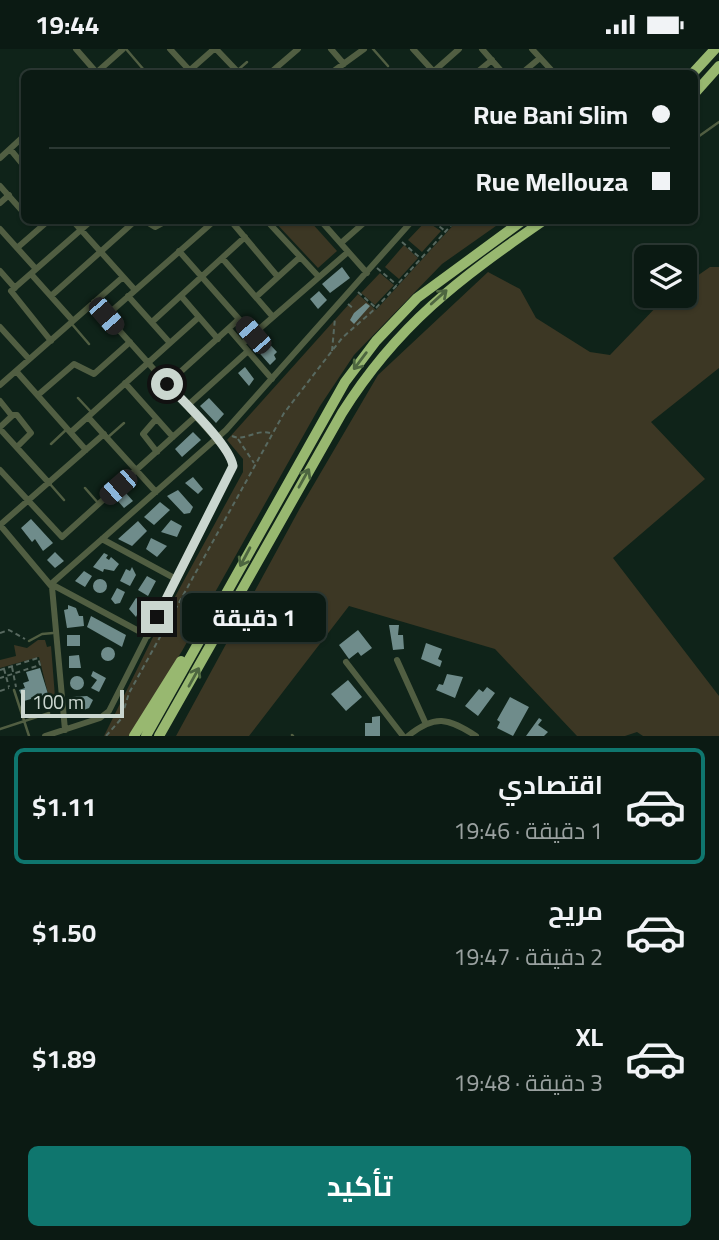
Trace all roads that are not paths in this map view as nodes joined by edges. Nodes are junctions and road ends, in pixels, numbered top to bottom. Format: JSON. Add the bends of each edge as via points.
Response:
{"nodes":[{"id":1,"x":76,"y":49,"type":"edge"},
{"id":2,"x":125,"y":49,"type":"edge"},
{"id":3,"x":170,"y":49,"type":"edge"},
{"id":4,"x":215,"y":49,"type":"edge"},
{"id":5,"x":298,"y":49,"type":"edge"},
{"id":6,"x":331,"y":49,"type":"edge"},
{"id":7,"x":364,"y":49,"type":"edge"},
{"id":8,"x":373,"y":49,"type":"edge"},
{"id":9,"x":413,"y":49,"type":"edge"},
{"id":10,"x":459,"y":49,"type":"edge"},
{"id":11,"x":482,"y":49,"type":"edge"},
{"id":12,"x":532,"y":49,"type":"edge"},
{"id":13,"x":715,"y":49,"type":"edge"},
{"id":14,"x":540,"y":58,"type":"junction"},
{"id":15,"x":492,"y":60,"type":"junction"},
{"id":16,"x":247,"y":62,"type":"dead end"},
{"id":17,"x":344,"y":64,"type":"junction"},
{"id":18,"x":388,"y":66,"type":"dead end"},
{"id":19,"x":719,"y":66,"type":"edge"},
{"id":20,"x":94,"y":70,"type":"edge"},
{"id":21,"x":100,"y":70,"type":"edge"},
{"id":22,"x":144,"y":70,"type":"dead end"},
{"id":23,"x":189,"y":70,"type":"edge"},
{"id":24,"x":235,"y":70,"type":"edge"},
{"id":25,"x":240,"y":70,"type":"edge"},
{"id":26,"x":274,"y":70,"type":"edge"},
{"id":27,"x":335,"y":70,"type":"edge"},
{"id":28,"x":432,"y":70,"type":"edge"},
{"id":29,"x":480,"y":70,"type":"edge"},
{"id":30,"x":500,"y":70,"type":"edge"},
{"id":31,"x":526,"y":70,"type":"edge"},
{"id":32,"x":551,"y":70,"type":"edge"},
{"id":33,"x":696,"y":70,"type":"edge"},
{"id":34,"x":698,"y":90,"type":"edge"},
{"id":35,"x":719,"y":121,"type":"edge"},
{"id":36,"x":698,"y":137,"type":"edge"},
{"id":37,"x":21,"y":139,"type":"edge"},
{"id":38,"x":10,"y":149,"type":"junction"},
{"id":39,"x":0,"y":158,"type":"edge"},
{"id":40,"x":21,"y":162,"type":"edge"},
{"id":41,"x":0,"y":186,"type":"edge"},
{"id":42,"x":9,"y":195,"type":"junction"},
{"id":43,"x":0,"y":203,"type":"edge"},
{"id":44,"x":21,"y":209,"type":"edge"},
{"id":45,"x":35,"y":224,"type":"edge"},
{"id":46,"x":45,"y":224,"type":"edge"},
{"id":47,"x":76,"y":224,"type":"edge"},
{"id":48,"x":87,"y":224,"type":"edge"},
{"id":49,"x":132,"y":224,"type":"edge"},
{"id":50,"x":210,"y":224,"type":"edge"},
{"id":51,"x":233,"y":224,"type":"edge"},
{"id":52,"x":270,"y":224,"type":"edge"},
{"id":53,"x":324,"y":224,"type":"edge"},
{"id":54,"x":363,"y":224,"type":"edge"},
{"id":55,"x":409,"y":224,"type":"edge"},
{"id":56,"x":518,"y":224,"type":"edge"},
{"id":57,"x":539,"y":224,"type":"edge"},
{"id":58,"x":0,"y":229,"type":"edge"},
{"id":59,"x":39,"y":229,"type":"junction"},
{"id":60,"x":81,"y":229,"type":"junction"},
{"id":61,"x":245,"y":237,"type":"junction"},
{"id":62,"x":341,"y":243,"type":"junction"},
{"id":63,"x":17,"y":248,"type":"junction"},
{"id":64,"x":100,"y":251,"type":"junction"},
{"id":65,"x":179,"y":251,"type":"junction"},
{"id":66,"x":348,"y":252,"type":"junction"},
{"id":67,"x":300,"y":257,"type":"junction"},
{"id":68,"x":222,"y":258,"type":"junction"},
{"id":69,"x":0,"y":271,"type":"edge"},
{"id":70,"x":34,"y":272,"type":"junction"},
{"id":71,"x":367,"y":273,"type":"junction"},
{"id":72,"x":123,"y":277,"type":"junction"},
{"id":73,"x":202,"y":277,"type":"junction"},
{"id":74,"x":278,"y":277,"type":"junction"},
{"id":75,"x":319,"y":277,"type":"junction"},
{"id":76,"x":7,"y":278,"type":"junction"},
{"id":77,"x":0,"y":284,"type":"edge"},
{"id":78,"x":15,"y":288,"type":"junction"},
{"id":79,"x":135,"y":291,"type":"junction"},
{"id":80,"x":51,"y":296,"type":"junction"},
{"id":81,"x":128,"y":296,"type":"junction"},
{"id":82,"x":181,"y":296,"type":"junction"},
{"id":83,"x":256,"y":297,"type":"junction"},
{"id":84,"x":94,"y":302,"type":"junction"},
{"id":85,"x":106,"y":316,"type":"junction"},
{"id":86,"x":199,"y":317,"type":"junction"},
{"id":87,"x":273,"y":317,"type":"junction"},
{"id":88,"x":239,"y":319,"type":"junction"},
{"id":89,"x":72,"y":322,"type":"junction"},
{"id":90,"x":152,"y":322,"type":"junction"},
{"id":91,"x":0,"y":327,"type":"edge"},
{"id":92,"x":229,"y":328,"type":"junction"},
{"id":93,"x":253,"y":335,"type":"junction"},
{"id":94,"x":218,"y":339,"type":"junction"},
{"id":95,"x":51,"y":341,"type":"junction"},
{"id":96,"x":130,"y":342,"type":"junction"},
{"id":97,"x":170,"y":343,"type":"junction"},
{"id":98,"x":89,"y":344,"type":"dead end"},
{"id":99,"x":242,"y":344,"type":"junction"},
{"id":100,"x":248,"y":351,"type":"junction"},
{"id":101,"x":29,"y":359,"type":"junction"},
{"id":102,"x":148,"y":362,"type":"junction"},
{"id":103,"x":16,"y":371,"type":"junction"},
{"id":104,"x":0,"y":372,"type":"edge"},
{"id":105,"x":7,"y":379,"type":"junction"},
{"id":106,"x":272,"y":379,"type":"junction"},
{"id":107,"x":125,"y":383,"type":"junction"},
{"id":108,"x":167,"y":384,"type":"junction"},
{"id":109,"x":0,"y":385,"type":"edge"},
{"id":110,"x":37,"y":395,"type":"junction"},
{"id":111,"x":78,"y":398,"type":"dead end"},
{"id":112,"x":0,"y":401,"type":"edge"},
{"id":113,"x":187,"y":405,"type":"junction"},
{"id":114,"x":12,"y":415,"type":"junction"},
{"id":115,"x":90,"y":415,"type":"junction"},
{"id":116,"x":196,"y":416,"type":"junction"},
{"id":117,"x":156,"y":419,"type":"junction"},
{"id":118,"x":124,"y":423,"type":"dead end"},
{"id":119,"x":0,"y":428,"type":"edge"},
{"id":120,"x":69,"y":431,"type":"junction"},
{"id":121,"x":105,"y":436,"type":"junction"},
{"id":122,"x":173,"y":437,"type":"junction"},
{"id":123,"x":216,"y":439,"type":"junction"},
{"id":124,"x":51,"y":444,"type":"dead end"},
{"id":125,"x":17,"y":447,"type":"junction"},
{"id":126,"x":86,"y":450,"type":"junction"},
{"id":127,"x":157,"y":452,"type":"junction"},
{"id":128,"x":0,"y":470,"type":"edge"},
{"id":129,"x":137,"y":470,"type":"junction"},
{"id":130,"x":49,"y":483,"type":"junction"},
{"id":131,"x":85,"y":488,"type":"dead end"},
{"id":132,"x":156,"y":492,"type":"junction"},
{"id":133,"x":64,"y":500,"type":"dead end"},
{"id":134,"x":27,"y":501,"type":"junction"},
{"id":135,"x":99,"y":504,"type":"junction"},
{"id":136,"x":0,"y":525,"type":"edge"},
{"id":137,"x":102,"y":539,"type":"junction"},
{"id":138,"x":176,"y":579,"type":"junction"},
{"id":139,"x":51,"y":584,"type":"junction"},
{"id":140,"x":221,"y":601,"type":"junction"},
{"id":141,"x":57,"y":633,"type":"junction"},
{"id":142,"x":148,"y":636,"type":"junction"},
{"id":143,"x":29,"y":641,"type":"road end"},
{"id":144,"x":397,"y":660,"type":"dead end"},
{"id":145,"x":346,"y":662,"type":"dead end"},
{"id":146,"x":14,"y":688,"type":"road end"},
{"id":147,"x":49,"y":713,"type":"dead end"},
{"id":148,"x":24,"y":721,"type":"junction"},
{"id":149,"x":425,"y":722,"type":"junction"},
{"id":150,"x":0,"y":729,"type":"edge"},
{"id":151,"x":65,"y":730,"type":"junction"},
{"id":152,"x":29,"y":736,"type":"edge"},
{"id":153,"x":45,"y":736,"type":"edge"},
{"id":154,"x":134,"y":736,"type":"edge"},
{"id":155,"x":146,"y":736,"type":"edge"},
{"id":156,"x":159,"y":736,"type":"edge"},
{"id":157,"x":405,"y":736,"type":"edge"},
{"id":158,"x":477,"y":736,"type":"edge"}],
"edges":[{"from":1,"to":20,"type":"street"},
{"from":2,"to":21,"type":"street"},
{"from":2,"to":22,"type":"lane"},
{"from":3,"to":23,"type":"street"},
{"from":4,"to":23,"type":"street"},
{"from":4,"to":24,"type":"street"},
{"from":5,"to":26,"type":"street"},
{"from":6,"to":17,"type":"street"},
{"from":7,"to":17,"type":"street"},
{"from":8,"to":18,"type":"lane"},
{"from":9,"to":28,"type":"street"},
{"from":10,"to":28,"type":"street"},
{"from":11,"to":15,"type":"street"},
{"from":12,"to":14,"type":"street"},
{"from":13,"to":33,"type":"highway"},
{"from":14,"to":31,"type":"street"},
{"from":14,"to":32,"type":"street"},
{"from":15,"to":29,"type":"street"},
{"from":15,"to":30,"type":"street"},
{"from":16,"to":25,"type":"lane"},
{"from":17,"to":27,"type":"street"},
{"from":19,"to":34,"type":"highway"},
{"from":35,"to":36,"type":"lane"},
{"from":37,"to":38,"type":"street"},
{"from":38,"to":39,"type":"street"},
{"from":38,"to":40,"type":"street"},
{"from":41,"to":42,"type":"street"},
{"from":42,"to":43,"type":"street"},
{"from":42,"to":44,"type":"street"},
{"from":45,"to":59,"type":"street"},
{"from":46,"to":59,"type":"street"},
{"from":47,"to":60,"type":"street"},
{"from":48,"to":60,"type":"street"},
{"from":49,"to":64,"type":"street"},
{"from":50,"to":65,"type":"street"},
{"from":51,"to":61,"type":"street"},
{"from":52,"to":67,"type":"street"},
{"from":53,"to":62,"type":"street"},
{"from":54,"to":62,"type":"street"},
{"from":55,"to":71,"type":"street"},
{"from":56,"to":140,"type":"highway","one_way":true,"via":[[434,283],[376,341],[328,408]]},
{"from":156,"to":57,"type":"highway","one_way":true,"via":[[335,423],[375,363],[452,285]]},
{"from":58,"to":63,"type":"street"},
{"from":59,"to":63,"type":"street"},
{"from":60,"to":64,"type":"street"},
{"from":60,"to":70,"type":"street"},
{"from":61,"to":68,"type":"street"},
{"from":61,"to":74,"type":"street"},
{"from":62,"to":66,"type":"street"},
{"from":63,"to":70,"type":"street"},
{"from":64,"to":72,"type":"street"},
{"from":64,"to":80,"type":"street"},
{"from":65,"to":73,"type":"street"},
{"from":65,"to":79,"type":"street"},
{"from":66,"to":71,"type":"street"},
{"from":66,"to":75,"type":"street"},
{"from":67,"to":74,"type":"street"},
{"from":67,"to":75,"type":"street"},
{"from":68,"to":73,"type":"street"},
{"from":68,"to":83,"type":"street"},
{"from":69,"to":76,"type":"street"},
{"from":70,"to":78,"type":"street"},
{"from":70,"to":80,"type":"street"},
{"from":71,"to":106,"type":"street"},
{"from":72,"to":79,"type":"street"},
{"from":72,"to":84,"type":"street"},
{"from":73,"to":82,"type":"street"},
{"from":73,"to":88,"type":"street"},
{"from":74,"to":83,"type":"street"},
{"from":75,"to":87,"type":"street"},
{"from":76,"to":77,"type":"street"},
{"from":76,"to":78,"type":"street"},
{"from":78,"to":95,"type":"street","via":[[11,294]]},
{"from":79,"to":81,"type":"street"},
{"from":80,"to":89,"type":"street"},
{"from":81,"to":85,"type":"street"},
{"from":81,"to":90,"type":"street"},
{"from":82,"to":86,"type":"street"},
{"from":82,"to":90,"type":"street"},
{"from":83,"to":87,"type":"street"},
{"from":84,"to":85,"type":"street"},
{"from":84,"to":89,"type":"street"},
{"from":85,"to":96,"type":"street"},
{"from":86,"to":94,"type":"street"},
{"from":86,"to":97,"type":"street"},
{"from":87,"to":93,"type":"street"},
{"from":88,"to":92,"type":"street"},
{"from":88,"to":93,"type":"street"},
{"from":89,"to":95,"type":"street"},
{"from":89,"to":98,"type":"lane"},
{"from":90,"to":97,"type":"street"},
{"from":91,"to":101,"type":"street"},
{"from":92,"to":94,"type":"street"},
{"from":92,"to":99,"type":"street"},
{"from":93,"to":99,"type":"street"},
{"from":94,"to":108,"type":"street"},
{"from":95,"to":101,"type":"street"},
{"from":96,"to":102,"type":"street"},
{"from":96,"to":110,"type":"street","via":[[94,373],[74,364]]},
{"from":97,"to":102,"type":"street"},
{"from":99,"to":100,"type":"street"},
{"from":100,"to":106,"type":"street"},
{"from":100,"to":113,"type":"street"},
{"from":101,"to":103,"type":"street"},
{"from":102,"to":107,"type":"street"},
{"from":102,"to":108,"type":"street"},
{"from":103,"to":105,"type":"street"},
{"from":103,"to":110,"type":"street"},
{"from":104,"to":105,"type":"street"},
{"from":105,"to":109,"type":"street"},
{"from":106,"to":123,"type":"street"},
{"from":107,"to":115,"type":"street"},
{"from":107,"to":117,"type":"street"},
{"from":108,"to":113,"type":"street"},
{"from":110,"to":120,"type":"street"},
{"from":111,"to":115,"type":"lane"},
{"from":112,"to":114,"type":"street"},
{"from":113,"to":116,"type":"street"},
{"from":114,"to":119,"type":"street"},
{"from":114,"to":125,"type":"street","via":[[31,433]]},
{"from":115,"to":120,"type":"street"},
{"from":115,"to":121,"type":"street"},
{"from":116,"to":122,"type":"street"},
{"from":116,"to":123,"type":"street"},
{"from":117,"to":122,"type":"street"},
{"from":117,"to":127,"type":"street","via":[[143,433]]},
{"from":118,"to":121,"type":"lane"},
{"from":119,"to":125,"type":"street"},
{"from":120,"to":124,"type":"lane"},
{"from":120,"to":126,"type":"street"},
{"from":121,"to":126,"type":"street"},
{"from":121,"to":129,"type":"street"},
{"from":122,"to":127,"type":"street"},
{"from":123,"to":132,"type":"street"},
{"from":123,"to":138,"type":"street","via":[[232,460],[232,469]]},
{"from":125,"to":130,"type":"street"},
{"from":126,"to":130,"type":"street"},
{"from":127,"to":129,"type":"street"},
{"from":128,"to":134,"type":"street"},
{"from":129,"to":132,"type":"street"},
{"from":129,"to":135,"type":"street"},
{"from":130,"to":133,"type":"lane"},
{"from":130,"to":134,"type":"street"},
{"from":131,"to":135,"type":"lane"},
{"from":132,"to":137,"type":"street"},
{"from":134,"to":135,"type":"street","via":[[60,537]]},
{"from":134,"to":136,"type":"street"},
{"from":136,"to":139,"type":"street"},
{"from":137,"to":138,"type":"street"},
{"from":137,"to":139,"type":"street"},
{"from":138,"to":142,"type":"street"},
{"from":139,"to":141,"type":"street"},
{"from":139,"to":142,"type":"street"},
{"from":140,"to":154,"type":"highway"},
{"from":140,"to":155,"type":"highway"},
{"from":141,"to":143,"type":"lane"},
{"from":141,"to":151,"type":"street"},
{"from":142,"to":151,"type":"street","via":[[109,711]]},
{"from":144,"to":149,"type":"street"},
{"from":145,"to":157,"type":"street"},
{"from":146,"to":148,"type":"lane"},
{"from":147,"to":148,"type":"lane"},
{"from":148,"to":150,"type":"lane"},
{"from":148,"to":152,"type":"lane"},
{"from":149,"to":157,"type":"street"},
{"from":149,"to":158,"type":"street","via":[[459,725]]},
{"from":151,"to":153,"type":"street"}]}
